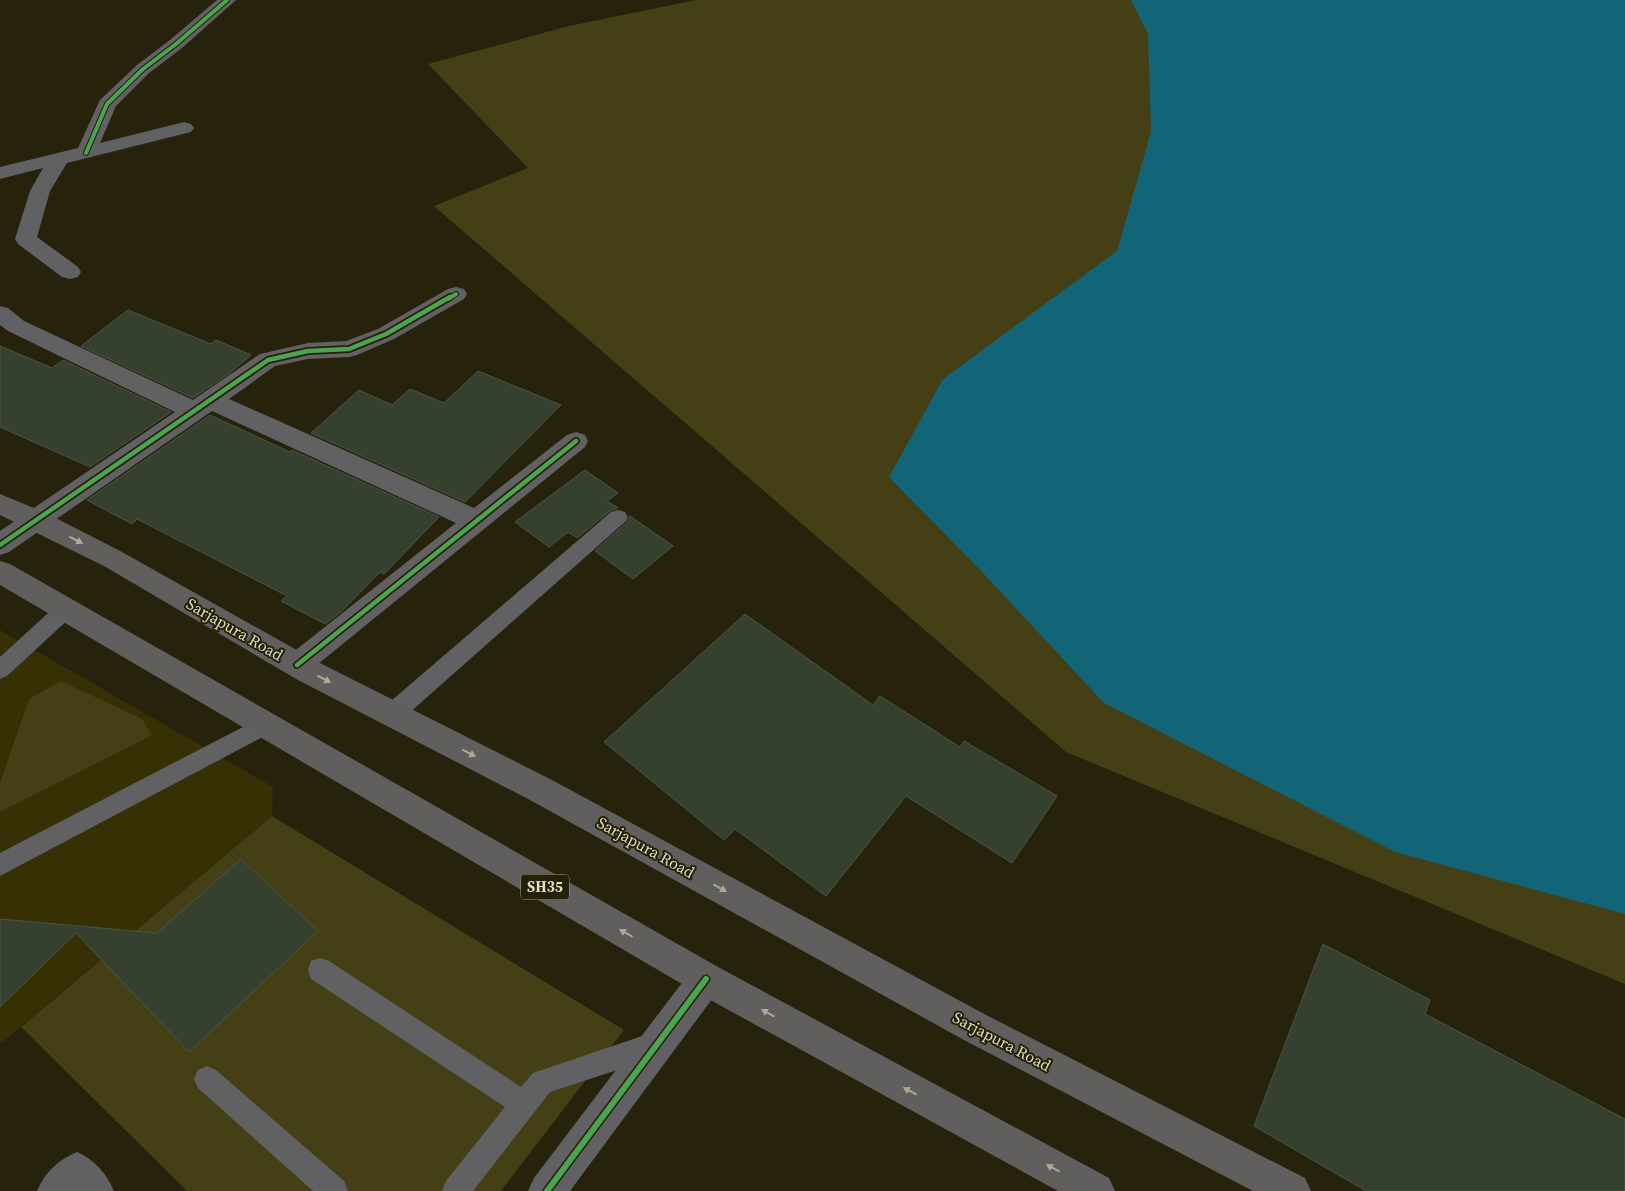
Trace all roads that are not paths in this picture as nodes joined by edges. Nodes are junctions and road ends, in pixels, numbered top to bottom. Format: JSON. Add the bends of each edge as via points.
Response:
{"nodes":[{"id":1,"x":227,"y":0,"type":"edge"},
{"id":2,"x":184,"y":128,"type":"dead end"},
{"id":3,"x":86,"y":153,"type":"junction"},
{"id":4,"x":59,"y":159,"type":"junction"},
{"id":5,"x":0,"y":173,"type":"edge"},
{"id":6,"x":70,"y":272,"type":"dead end"},
{"id":7,"x":456,"y":294,"type":"dead end"},
{"id":8,"x":0,"y":314,"type":"edge"},
{"id":9,"x":203,"y":405,"type":"junction"},
{"id":10,"x":576,"y":441,"type":"dead end"},
{"id":11,"x":0,"y":504,"type":"edge"},
{"id":12,"x":618,"y":517,"type":"dead end"},
{"id":13,"x":37,"y":520,"type":"junction"},
{"id":14,"x":477,"y":521,"type":"junction"},
{"id":15,"x":0,"y":545,"type":"edge"},
{"id":16,"x":0,"y":572,"type":"edge"},
{"id":17,"x":65,"y":610,"type":"junction"},
{"id":18,"x":297,"y":665,"type":"junction"},
{"id":19,"x":0,"y":670,"type":"edge"},
{"id":20,"x":392,"y":714,"type":"junction"},
{"id":21,"x":264,"y":726,"type":"junction"},
{"id":22,"x":0,"y":865,"type":"edge"},
{"id":23,"x":320,"y":970,"type":"dead end"},
{"id":24,"x":706,"y":979,"type":"junction"},
{"id":25,"x":658,"y":1044,"type":"junction"},
{"id":26,"x":207,"y":1079,"type":"dead end"},
{"id":27,"x":525,"y":1105,"type":"junction"},
{"id":28,"x":56,"y":1191,"type":"edge"},
{"id":29,"x":95,"y":1191,"type":"edge"},
{"id":30,"x":334,"y":1191,"type":"edge"},
{"id":31,"x":456,"y":1191,"type":"edge"},
{"id":32,"x":547,"y":1191,"type":"edge"},
{"id":33,"x":1096,"y":1191,"type":"edge"},
{"id":34,"x":1292,"y":1191,"type":"edge"}],
"edges":[{"from":1,"to":3,"type":"street","via":[[107,104]]},
{"from":2,"to":3,"type":"street"},
{"from":3,"to":4,"type":"street"},
{"from":4,"to":5,"type":"street"},
{"from":4,"to":6,"type":"street","via":[[40,190],[26,238]]},
{"from":7,"to":9,"type":"street","via":[[386,334],[349,349],[308,351],[268,360]]},
{"from":8,"to":9,"type":"street","via":[[16,326]]},
{"from":9,"to":13,"type":"street"},
{"from":9,"to":14,"type":"street"},
{"from":10,"to":14,"type":"street"},
{"from":11,"to":13,"type":"main road","name":"Sarjapura Road"},
{"from":12,"to":20,"type":"lane"},
{"from":13,"to":15,"type":"street"},
{"from":13,"to":18,"type":"main road","name":"Sarjapura Road","one_way":true,"via":[[113,559]]},
{"from":14,"to":18,"type":"street"},
{"from":16,"to":17,"type":"main road","number":"SH35"},
{"from":17,"to":19,"type":"lane"},
{"from":17,"to":21,"type":"main road","number":"SH35"},
{"from":18,"to":20,"type":"main road","name":"Sarjapura Road","one_way":true},
{"from":20,"to":34,"type":"main road","name":"Sarjapura Road","one_way":true,"via":[[541,790],[976,1028]]},
{"from":21,"to":22,"type":"lane"},
{"from":24,"to":21,"type":"main road","number":"SH35","one_way":true},
{"from":23,"to":27,"type":"lane"},
{"from":24,"to":25,"type":"street"},
{"from":33,"to":24,"type":"main road","number":"SH35","one_way":true},
{"from":25,"to":27,"type":"lane","via":[[542,1082]]},
{"from":25,"to":32,"type":"street"},
{"from":26,"to":30,"type":"lane"},
{"from":27,"to":31,"type":"lane"},
{"from":28,"to":29,"type":"street","via":[[77,1171]]}]}
